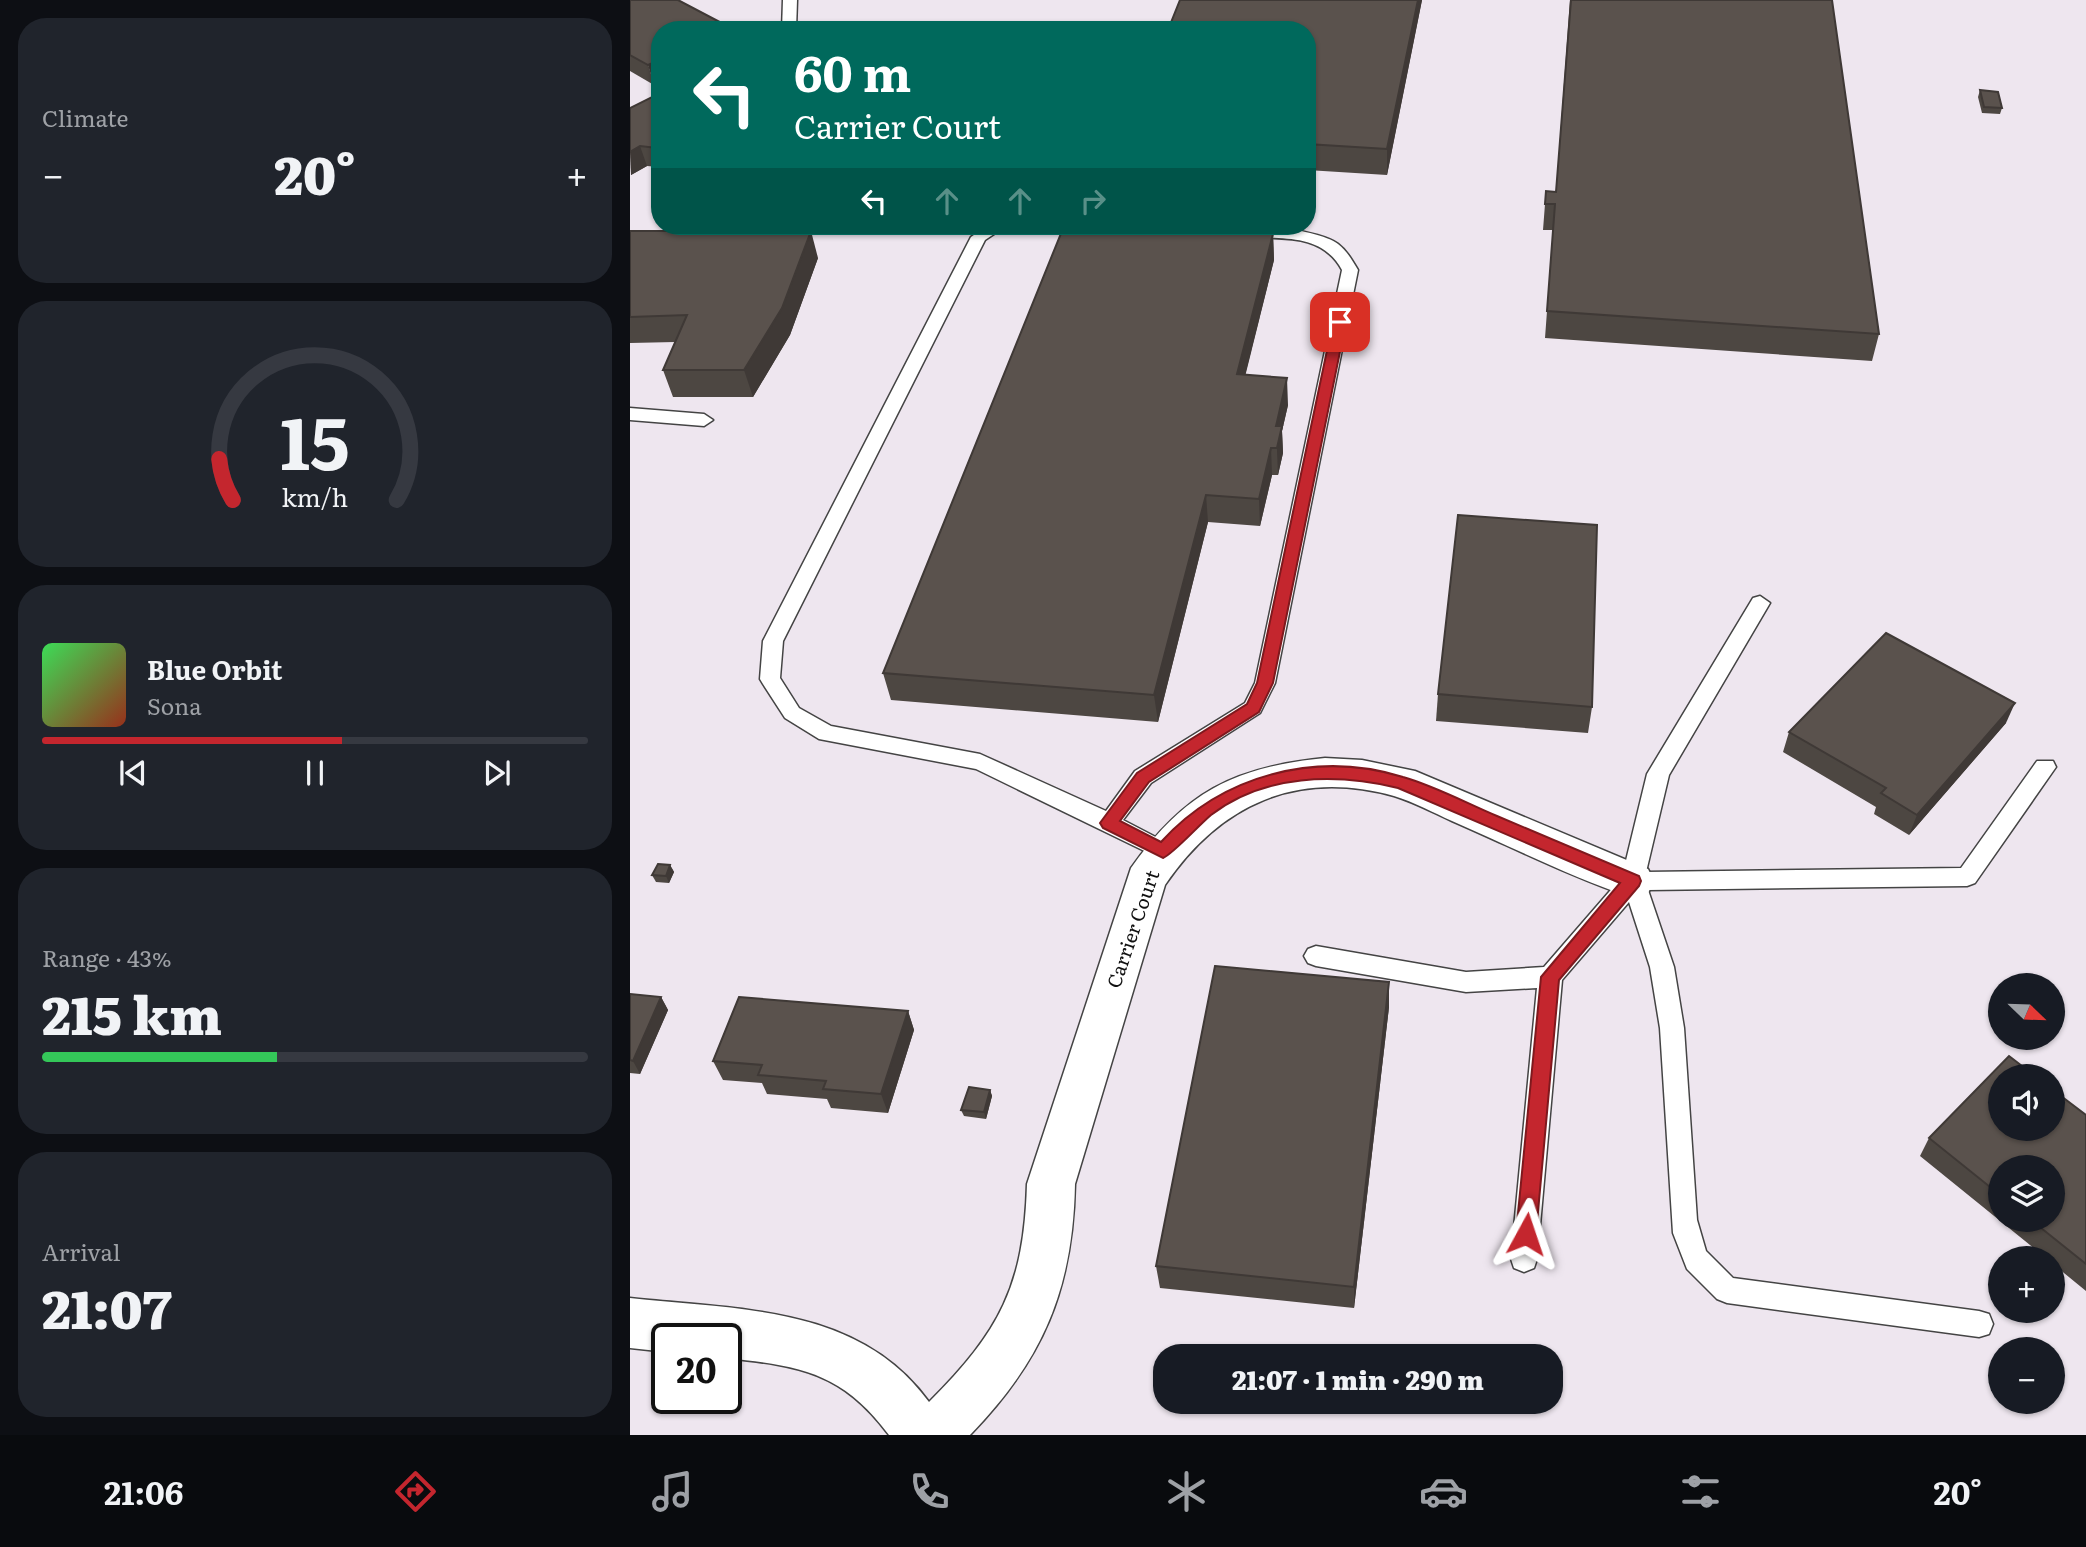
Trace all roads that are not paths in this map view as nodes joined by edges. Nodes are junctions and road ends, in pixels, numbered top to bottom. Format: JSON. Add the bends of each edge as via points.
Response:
{"nodes":[{"id":1,"x":790,"y":0,"type":"edge"},
{"id":2,"x":789,"y":21,"type":"edge"},
{"id":3,"x":982,"y":235,"type":"edge"},
{"id":4,"x":1269,"y":235,"type":"edge"},
{"id":5,"x":630,"y":414,"type":"edge"},
{"id":6,"x":704,"y":420,"type":"dead end"},
{"id":7,"x":1760,"y":603,"type":"dead end"},
{"id":8,"x":2045,"y":767,"type":"dead end"},
{"id":9,"x":1109,"y":823,"type":"junction"},
{"id":10,"x":1163,"y":851,"type":"junction"},
{"id":11,"x":1633,"y":881,"type":"junction"},
{"id":12,"x":1316,"y":956,"type":"dead end"},
{"id":13,"x":1550,"y":977,"type":"junction"},
{"id":14,"x":1524,"y":1259,"type":"dead end"},
{"id":15,"x":630,"y":1323,"type":"edge"},
{"id":16,"x":1979,"y":1324,"type":"dead end"},
{"id":17,"x":920,"y":1435,"type":"edge"},
{"id":18,"x":933,"y":1435,"type":"edge"}],
"edges":[{"from":1,"to":2,"type":"lane"},
{"from":3,"to":9,"type":"lane","via":[[773,641],[769,679],[792,713],[826,733],[980,762]]},
{"from":4,"to":9,"type":"lane","via":[[1322,240],[1336,246],[1350,270],[1265,683],[1253,708],[1143,777]]},
{"from":5,"to":6,"type":"lane"},
{"from":7,"to":11,"type":"lane","via":[[1658,774]]},
{"from":8,"to":11,"type":"lane","via":[[1966,877]]},
{"from":9,"to":10,"type":"lane"},
{"from":10,"to":11,"type":"street","name":"Carrier Court","via":[[1204,812],[1246,788],[1317,772],[1366,774],[1401,782]]},
{"from":10,"to":18,"type":"street","name":"Carrier Court","via":[[1146,880],[1051,1184],[1045,1269],[1029,1313],[1005,1356]]},
{"from":11,"to":13,"type":"lane"},
{"from":11,"to":16,"type":"lane","via":[[1662,967],[1672,1028],[1684,1220],[1688,1249],[1701,1267],[1727,1290]]},
{"from":12,"to":13,"type":"lane","via":[[1466,982]]},
{"from":13,"to":14,"type":"lane"},
{"from":15,"to":17,"type":"street","via":[[785,1342],[830,1353],[856,1365],[898,1401]]}]}
